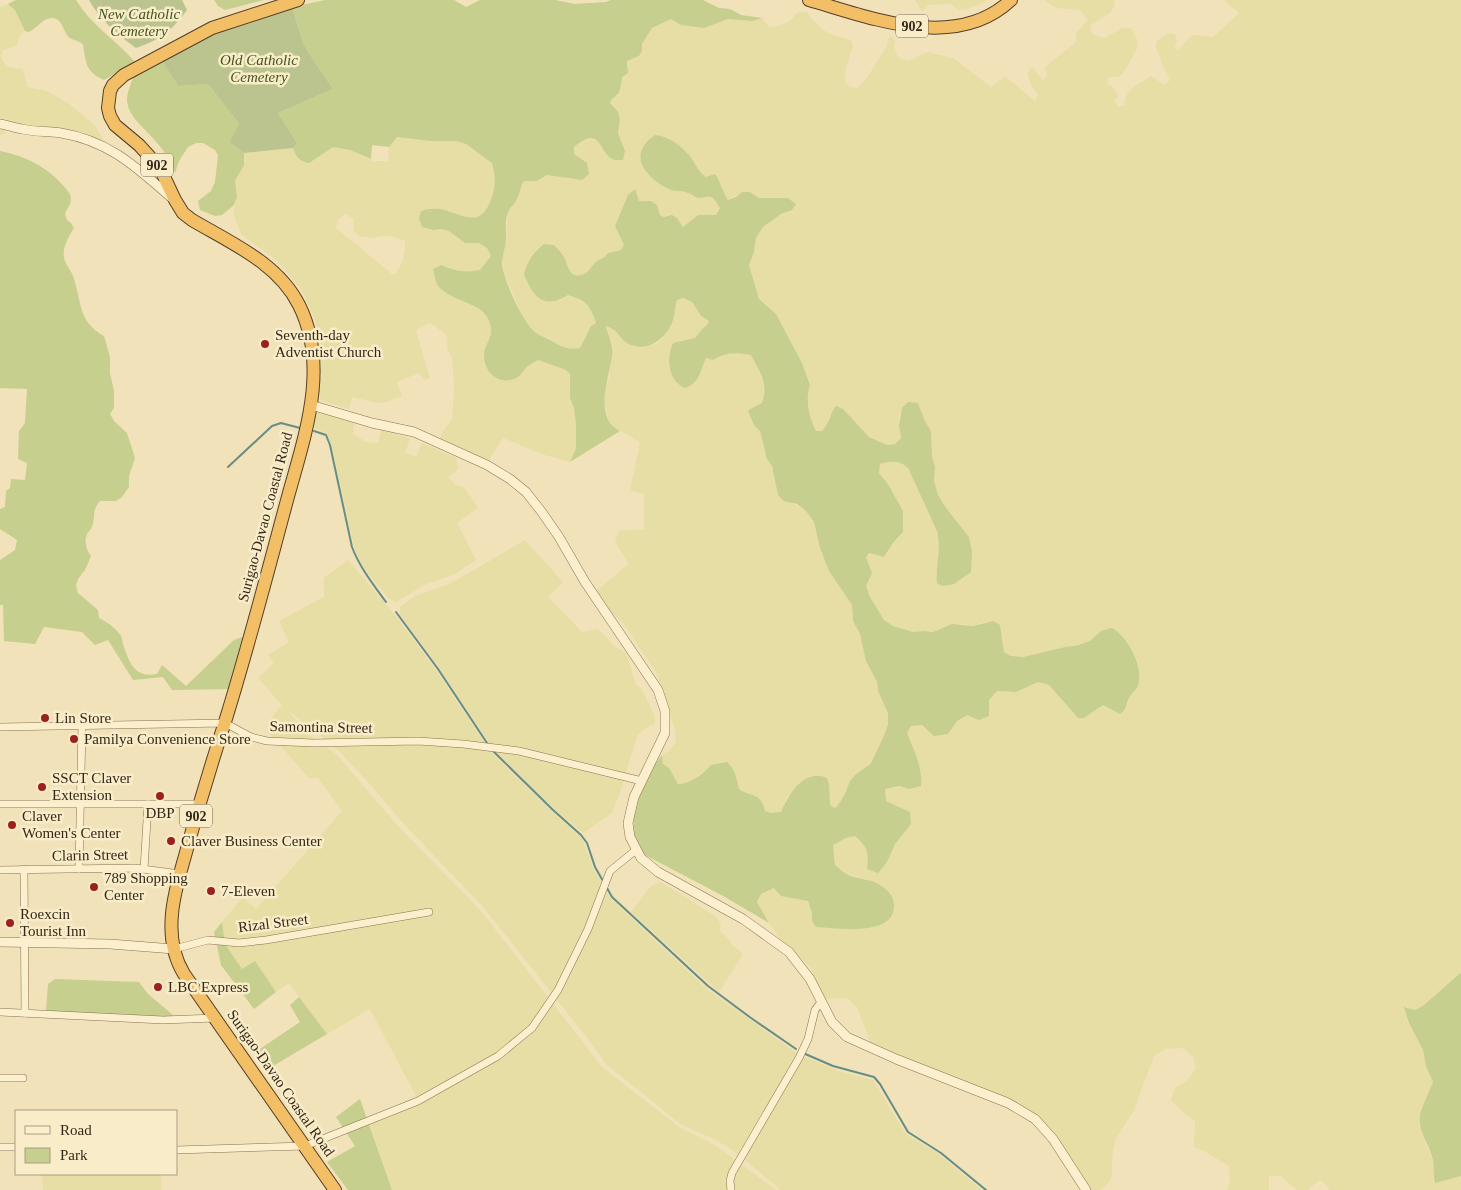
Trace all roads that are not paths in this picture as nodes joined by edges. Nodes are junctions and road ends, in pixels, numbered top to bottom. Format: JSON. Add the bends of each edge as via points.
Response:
{"nodes":[{"id":1,"x":298,"y":0,"type":"edge"},
{"id":2,"x":809,"y":0,"type":"edge"},
{"id":3,"x":1011,"y":0,"type":"edge"},
{"id":4,"x":0,"y":124,"type":"edge"},
{"id":5,"x":175,"y":200,"type":"junction"},
{"id":6,"x":311,"y":405,"type":"junction"},
{"id":7,"x":225,"y":723,"type":"junction"},
{"id":8,"x":82,"y":726,"type":"junction"},
{"id":9,"x":0,"y":727,"type":"edge"},
{"id":10,"x":642,"y":781,"type":"junction"},
{"id":11,"x":0,"y":804,"type":"edge"},
{"id":12,"x":80,"y":804,"type":"junction"},
{"id":13,"x":148,"y":804,"type":"junction"},
{"id":14,"x":200,"y":804,"type":"junction"},
{"id":15,"x":636,"y":850,"type":"junction"},
{"id":16,"x":24,"y":869,"type":"junction"},
{"id":17,"x":79,"y":869,"type":"junction"},
{"id":18,"x":144,"y":869,"type":"junction"},
{"id":19,"x":0,"y":870,"type":"edge"},
{"id":20,"x":180,"y":874,"type":"junction"},
{"id":21,"x":429,"y":912,"type":"dead end"},
{"id":22,"x":0,"y":942,"type":"edge"},
{"id":23,"x":25,"y":942,"type":"junction"},
{"id":24,"x":174,"y":949,"type":"junction"},
{"id":25,"x":821,"y":1002,"type":"junction"},
{"id":26,"x":0,"y":1012,"type":"edge"},
{"id":27,"x":25,"y":1013,"type":"junction"},
{"id":28,"x":215,"y":1018,"type":"junction"},
{"id":29,"x":0,"y":1078,"type":"edge"},
{"id":30,"x":23,"y":1078,"type":"dead end"},
{"id":31,"x":305,"y":1146,"type":"junction"},
{"id":32,"x":0,"y":1147,"type":"edge"},
{"id":33,"x":15,"y":1147,"type":"edge"},
{"id":34,"x":178,"y":1150,"type":"edge"},
{"id":35,"x":336,"y":1190,"type":"edge"},
{"id":36,"x":731,"y":1190,"type":"edge"},
{"id":37,"x":1086,"y":1190,"type":"edge"}],
"edges":[{"from":1,"to":5,"type":"highway","name":"Surigao-Davao Coastal Road","number":"902","via":[[212,28],[124,75],[113,85],[108,100],[110,116],[115,125],[160,168]]},
{"from":2,"to":3,"type":"highway","number":"902","via":[[903,25],[937,28],[963,26],[988,17]]},
{"from":4,"to":5,"type":"street","via":[[23,130],[61,133],[111,149]]},
{"from":5,"to":6,"type":"highway","name":"Surigao-Davao Coastal Road","number":"902","via":[[192,220],[259,259],[291,292],[307,325],[311,343],[314,376]]},
{"from":6,"to":7,"type":"highway","name":"Surigao-Davao Coastal Road","number":"902"},
{"from":6,"to":10,"type":"street","via":[[424,436],[487,465],[526,492],[658,690],[665,711],[665,734]]},
{"from":7,"to":8,"type":"street","name":"Samontina Street"},
{"from":7,"to":10,"type":"street","name":"Samontina Street","via":[[251,737],[267,741],[418,741],[519,751]]},
{"from":7,"to":14,"type":"highway","name":"Surigao-Davao Coastal Road","number":"902"},
{"from":8,"to":9,"type":"street","name":"Samontina Street"},
{"from":8,"to":12,"type":"street"},
{"from":10,"to":15,"type":"street","via":[[634,797],[628,823]]},
{"from":11,"to":12,"type":"street"},
{"from":12,"to":13,"type":"street"},
{"from":12,"to":17,"type":"street"},
{"from":13,"to":14,"type":"street"},
{"from":13,"to":18,"type":"street"},
{"from":14,"to":20,"type":"highway","name":"Surigao-Davao Coastal Road","number":"902"},
{"from":15,"to":25,"type":"street","via":[[658,872],[743,919],[789,952],[810,979]]},
{"from":15,"to":31,"type":"street","via":[[610,871],[588,929],[558,990],[532,1028],[498,1056],[418,1101]]},
{"from":16,"to":17,"type":"street","name":"Clarin Street"},
{"from":16,"to":19,"type":"street","name":"Clarin Street"},
{"from":16,"to":23,"type":"street"},
{"from":17,"to":18,"type":"street","name":"Clarin Street"},
{"from":18,"to":20,"type":"street","name":"Clarin Street"},
{"from":20,"to":24,"type":"highway","name":"Surigao-Davao Coastal Road","number":"902","via":[[172,914]]},
{"from":21,"to":24,"type":"street","name":"Rizal Street","via":[[266,940],[239,943],[208,940]]},
{"from":22,"to":23,"type":"street","name":"Rizal Street"},
{"from":23,"to":24,"type":"street","name":"Rizal Street"},
{"from":23,"to":27,"type":"street"},
{"from":24,"to":28,"type":"highway","name":"Surigao-Davao Coastal Road","number":"902","via":[[184,974]]},
{"from":25,"to":36,"type":"street","via":[[815,1010],[799,1058],[732,1173]]},
{"from":25,"to":37,"type":"street","via":[[832,1022],[847,1037],[1008,1103],[1035,1119],[1053,1139]]},
{"from":26,"to":27,"type":"street"},
{"from":27,"to":28,"type":"street","via":[[163,1020]]},
{"from":28,"to":31,"type":"highway","name":"Surigao-Davao Coastal Road","number":"902"},
{"from":29,"to":30,"type":"street"},
{"from":31,"to":34,"type":"street"},
{"from":31,"to":35,"type":"highway","name":"Surigao-Davao Coastal Road","number":"902"},
{"from":32,"to":33,"type":"street"}]}
